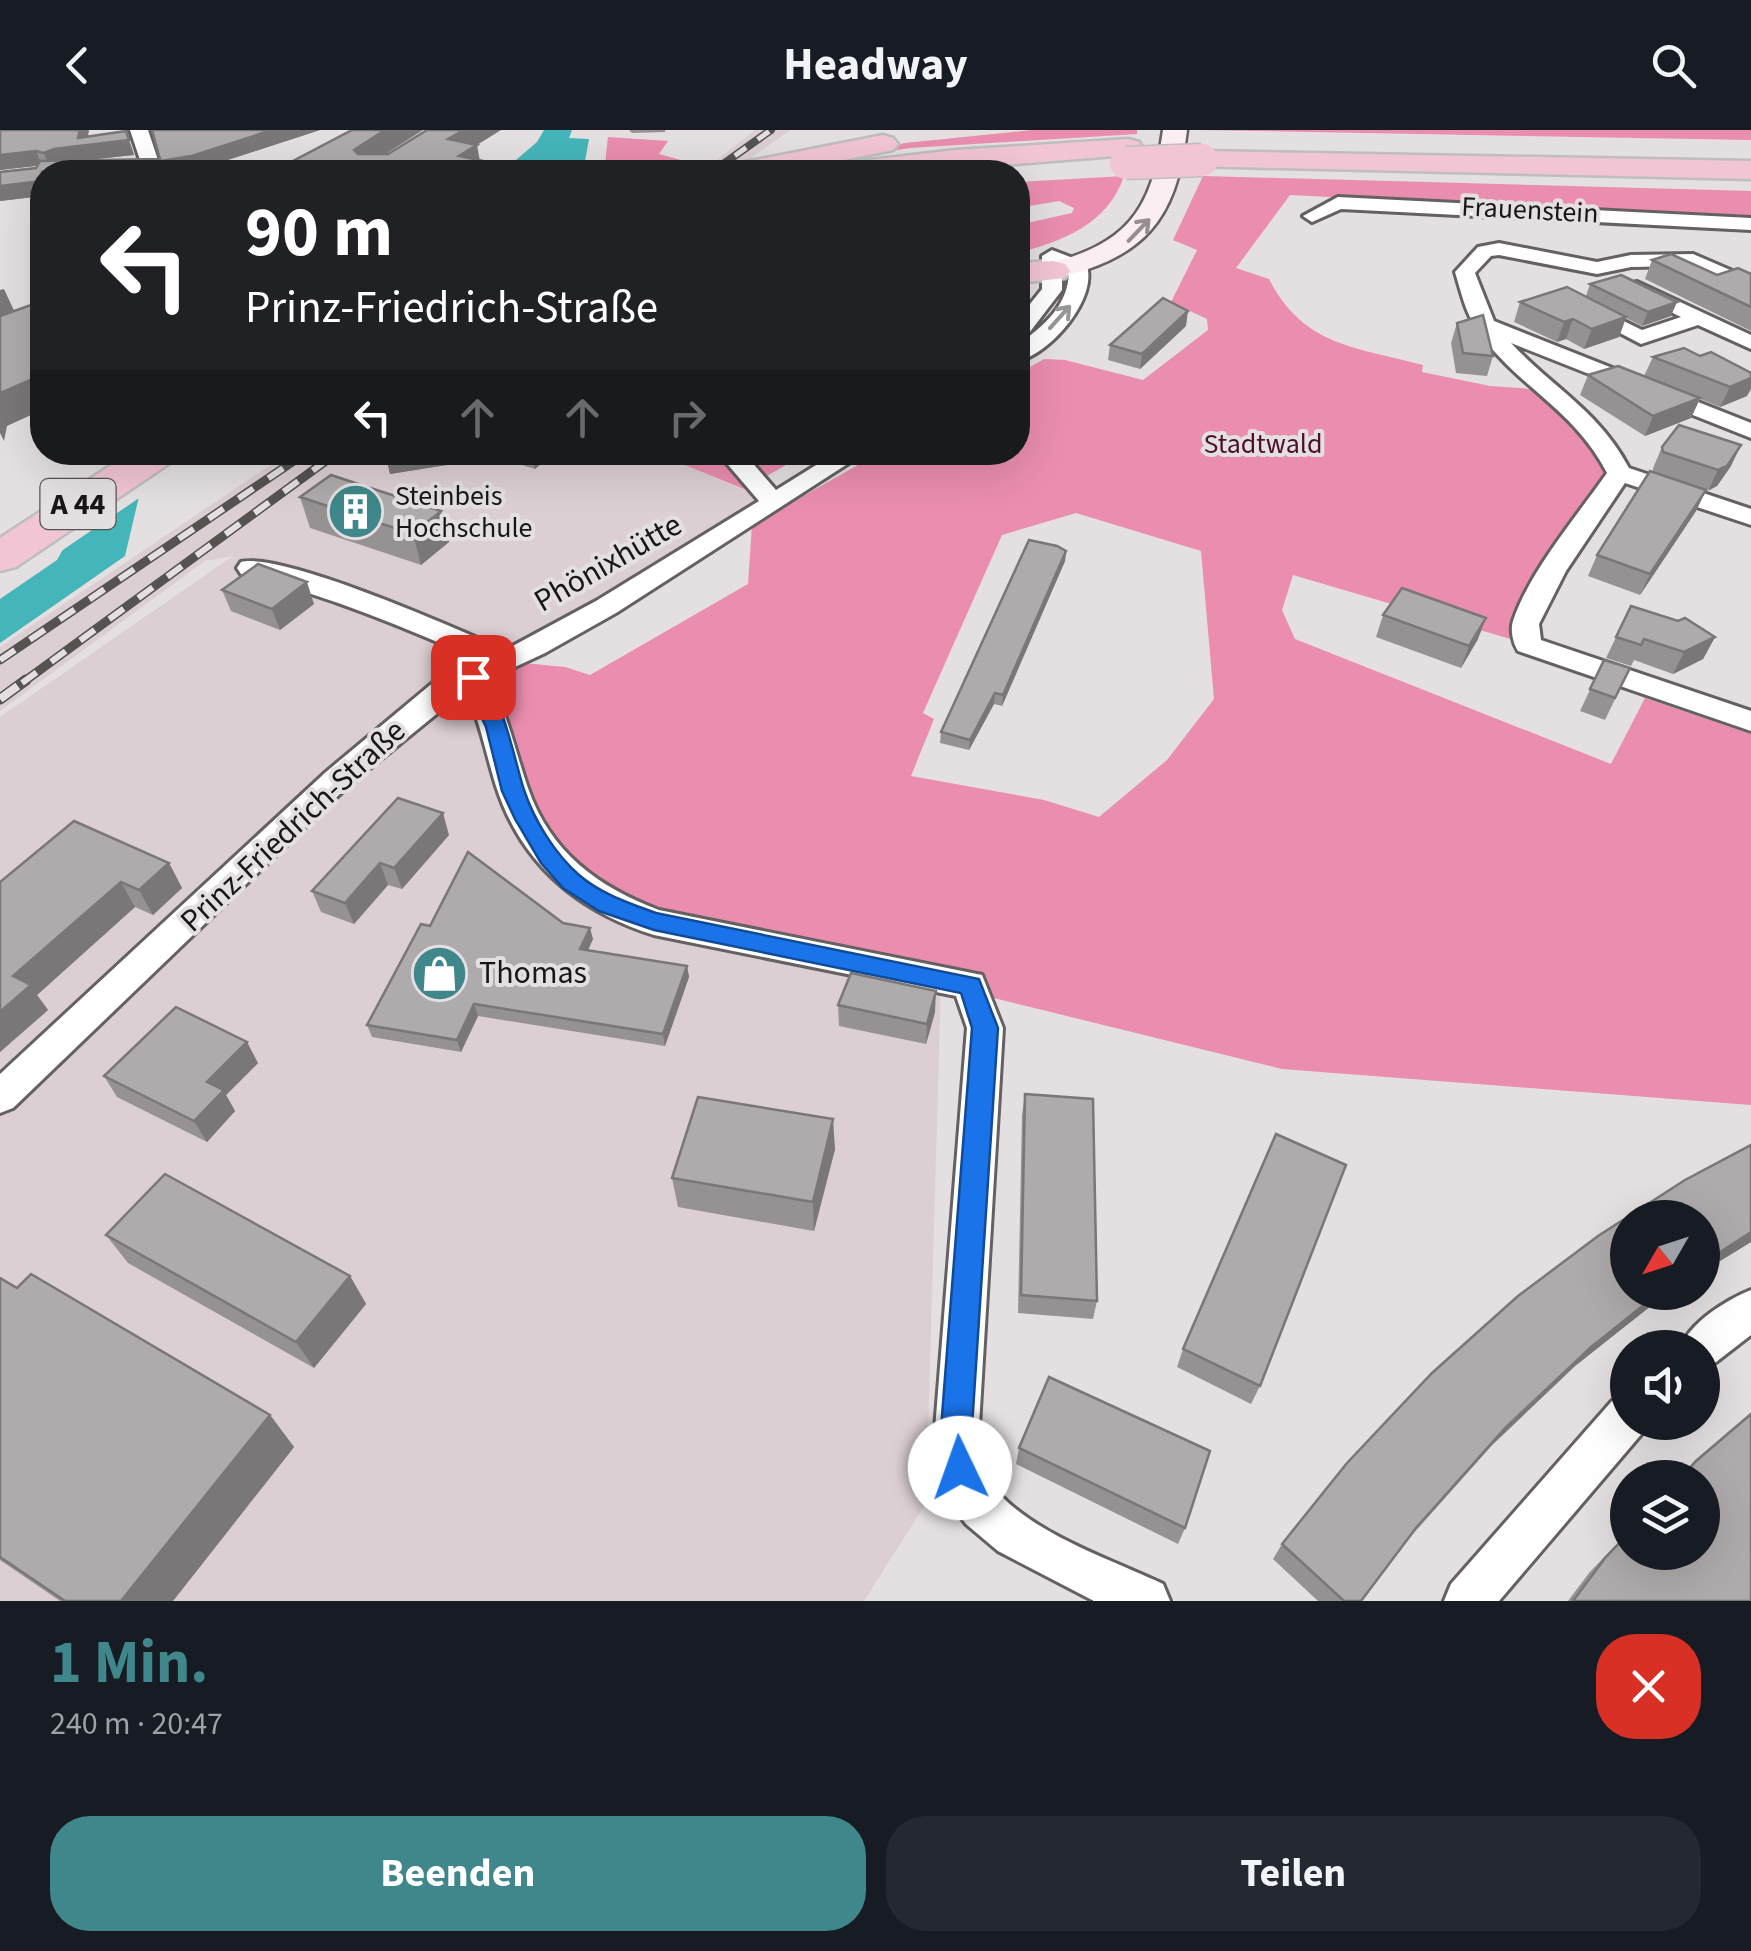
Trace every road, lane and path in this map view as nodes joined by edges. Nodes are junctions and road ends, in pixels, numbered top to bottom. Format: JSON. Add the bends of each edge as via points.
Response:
{"nodes":[{"id":1,"x":139,"y":130,"type":"edge"},
{"id":2,"x":1000,"y":130,"type":"edge"},
{"id":3,"x":1175,"y":130,"type":"edge"},
{"id":4,"x":1134,"y":147,"type":"edge"},
{"id":5,"x":1202,"y":154,"type":"junction"},
{"id":6,"x":1751,"y":156,"type":"edge"},
{"id":7,"x":143,"y":160,"type":"edge"},
{"id":8,"x":796,"y":160,"type":"edge"},
{"id":9,"x":947,"y":160,"type":"edge"},
{"id":10,"x":1041,"y":166,"type":"junction"},
{"id":11,"x":1030,"y":167,"type":"edge"},
{"id":12,"x":1030,"y":168,"type":"edge"},
{"id":13,"x":1751,"y":170,"type":"edge"},
{"id":14,"x":1312,"y":216,"type":"dead end"},
{"id":15,"x":1751,"y":224,"type":"edge"},
{"id":16,"x":1596,"y":268,"type":"junction"},
{"id":17,"x":1049,"y":276,"type":"edge"},
{"id":18,"x":1751,"y":287,"type":"edge"},
{"id":19,"x":1572,"y":303,"type":"edge"},
{"id":20,"x":1030,"y":310,"type":"edge"},
{"id":21,"x":1699,"y":318,"type":"junction"},
{"id":22,"x":1483,"y":324,"type":"junction"},
{"id":23,"x":1751,"y":343,"type":"edge"},
{"id":24,"x":1030,"y":345,"type":"edge"},
{"id":25,"x":1751,"y":431,"type":"edge"},
{"id":26,"x":86,"y":465,"type":"edge"},
{"id":27,"x":139,"y":465,"type":"edge"},
{"id":28,"x":741,"y":465,"type":"edge"},
{"id":29,"x":832,"y":465,"type":"edge"},
{"id":30,"x":1618,"y":473,"type":"junction"},
{"id":31,"x":772,"y":500,"type":"junction"},
{"id":32,"x":1751,"y":517,"type":"edge"},
{"id":33,"x":0,"y":522,"type":"edge"},
{"id":34,"x":0,"y":558,"type":"edge"},
{"id":35,"x":250,"y":568,"type":"edge"},
{"id":36,"x":504,"y":660,"type":"junction"},
{"id":37,"x":473,"y":677,"type":"junction"},
{"id":38,"x":1751,"y":721,"type":"edge"},
{"id":39,"x":0,"y":1098,"type":"edge"},
{"id":40,"x":1751,"y":1310,"type":"edge"},
{"id":41,"x":1720,"y":1334,"type":"edge"},
{"id":42,"x":1610,"y":1437,"type":"edge"},
{"id":43,"x":1146,"y":1601,"type":"edge"},
{"id":44,"x":1468,"y":1601,"type":"edge"}],
"edges":[{"from":1,"to":7,"type":"street"},
{"from":2,"to":8,"type":"highway"},
{"from":17,"to":3,"type":"main road","one_way":true,"via":[[1112,254],[1150,217],[1164,190]]},
{"from":4,"to":5,"type":"highway","bridge":true},
{"from":4,"to":9,"type":"highway"},
{"from":4,"to":10,"type":"highway"},
{"from":4,"to":17,"type":"main road","via":[[1150,153],[1139,186]]},
{"from":5,"to":6,"type":"highway"},
{"from":5,"to":13,"type":"highway"},
{"from":10,"to":11,"type":"highway"},
{"from":10,"to":12,"type":"highway"},
{"from":14,"to":15,"type":"street","name":"Frauenstein","via":[[1338,203]]},
{"from":16,"to":18,"type":"street","via":[[1631,260],[1693,260]]},
{"from":16,"to":21,"type":"street"},
{"from":16,"to":22,"type":"street","name":"Frauenstein","via":[[1485,252],[1466,272]]},
{"from":17,"to":20,"type":"street"},
{"from":24,"to":17,"type":"street","one_way":true,"via":[[1057,324],[1081,285]]},
{"from":19,"to":21,"type":"street","via":[[1641,338]]},
{"from":21,"to":23,"type":"street"},
{"from":22,"to":25,"type":"street"},
{"from":22,"to":30,"type":"street","name":"Frauenstein","via":[[1505,354],[1597,430]]},
{"from":26,"to":33,"type":"highway","number":"A 44"},
{"from":27,"to":34,"type":"highway","number":"A 44"},
{"from":28,"to":31,"type":"street"},
{"from":29,"to":31,"type":"street","name":"Phönixhütte"},
{"from":30,"to":32,"type":"street"},
{"from":30,"to":38,"type":"street","via":[[1525,624],[1528,645]]},
{"from":31,"to":36,"type":"street","name":"Phönixhütte","via":[[691,557]]},
{"from":35,"to":36,"type":"street","via":[[396,613]]},
{"from":36,"to":37,"type":"street","name":"Phönixhütte"},
{"from":37,"to":39,"type":"street","name":"Prinz-Friedrich-Straße","via":[[445,688],[336,780]]},
{"from":37,"to":43,"type":"street","via":[[526,819],[571,882],[607,905],[654,922],[970,986],[985,1028],[956,1442],[960,1468],[982,1508],[1004,1528]]},
{"from":40,"to":41,"type":"street"},
{"from":42,"to":44,"type":"street"}]}
